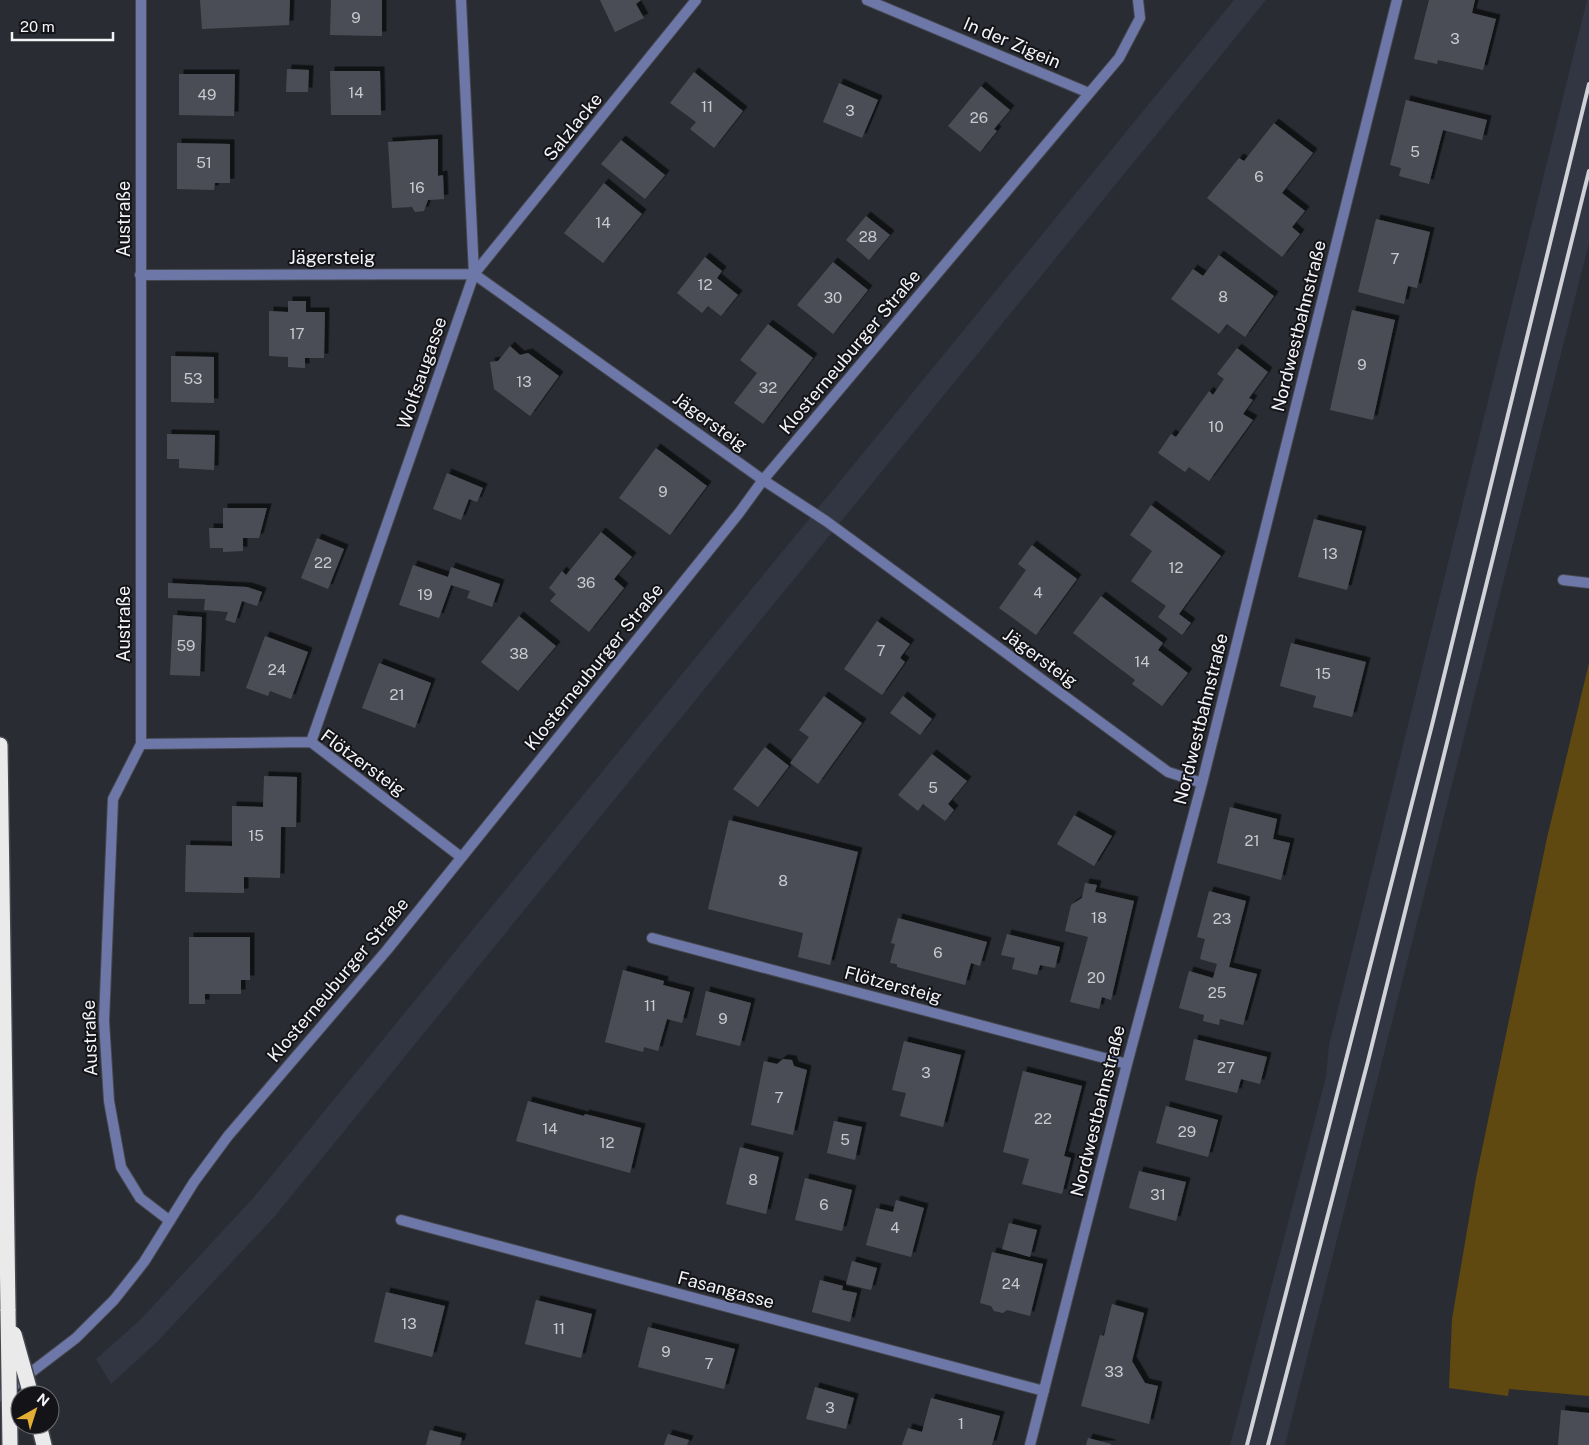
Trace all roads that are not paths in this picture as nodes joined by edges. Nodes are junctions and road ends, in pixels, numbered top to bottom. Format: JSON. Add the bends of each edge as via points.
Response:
{"nodes":[{"id":1,"x":140,"y":0,"type":"edge"},
{"id":2,"x":461,"y":0,"type":"edge"},
{"id":3,"x":696,"y":0,"type":"edge"},
{"id":4,"x":867,"y":0,"type":"edge"},
{"id":5,"x":1138,"y":0,"type":"edge"},
{"id":6,"x":1397,"y":0,"type":"edge"},
{"id":7,"x":1089,"y":93,"type":"junction"},
{"id":8,"x":474,"y":274,"type":"junction"},
{"id":9,"x":140,"y":276,"type":"junction"},
{"id":10,"x":763,"y":480,"type":"junction"},
{"id":11,"x":1563,"y":580,"type":"dead end"},
{"id":12,"x":1589,"y":583,"type":"edge"},
{"id":13,"x":311,"y":742,"type":"junction"},
{"id":14,"x":141,"y":744,"type":"junction"},
{"id":15,"x":0,"y":745,"type":"edge"},
{"id":16,"x":1202,"y":783,"type":"junction"},
{"id":17,"x":461,"y":858,"type":"junction"},
{"id":18,"x":652,"y":938,"type":"dead end"},
{"id":19,"x":1127,"y":1064,"type":"junction"},
{"id":20,"x":400,"y":1220,"type":"dead end"},
{"id":21,"x":170,"y":1221,"type":"junction"},
{"id":22,"x":8,"y":1311,"type":"junction"},
{"id":23,"x":27,"y":1385,"type":"edge"},
{"id":24,"x":1044,"y":1391,"type":"junction"},
{"id":25,"x":0,"y":1396,"type":"edge"},
{"id":26,"x":10,"y":1445,"type":"edge"},
{"id":27,"x":1030,"y":1445,"type":"edge"}],
"edges":[{"from":1,"to":9,"type":"street","name":"Austraße"},
{"from":2,"to":8,"type":"street","name":"Wolfsaugasse"},
{"from":3,"to":8,"type":"street","name":"Salzlacke"},
{"from":4,"to":7,"type":"street","name":"In der Zigein"},
{"from":5,"to":7,"type":"street","name":"Klosterneuburger Straße","via":[[1140,18],[1119,58]]},
{"from":6,"to":16,"type":"street","name":"Nordwestbahnstraße"},
{"from":7,"to":10,"type":"street","name":"Klosterneuburger Straße"},
{"from":8,"to":9,"type":"street","name":"Jägersteig"},
{"from":8,"to":10,"type":"street","name":"Jägersteig"},
{"from":8,"to":13,"type":"street","name":"Wolfsaugasse"},
{"from":9,"to":14,"type":"street","name":"Austraße"},
{"from":10,"to":16,"type":"street","name":"Jägersteig","via":[[826,522],[1168,772]]},
{"from":10,"to":17,"type":"street","name":"Klosterneuburger Straße"},
{"from":11,"to":12,"type":"street"},
{"from":13,"to":14,"type":"street","name":"Flötzersteig"},
{"from":13,"to":17,"type":"street","name":"Flötzersteig"},
{"from":14,"to":21,"type":"street","name":"Austraße","via":[[113,799],[104,1021],[109,1101],[122,1167],[140,1198]]},
{"from":15,"to":22,"type":"highway"},
{"from":16,"to":19,"type":"street","name":"Nordwestbahnstraße"},
{"from":17,"to":21,"type":"street","name":"Klosterneuburger Straße","via":[[228,1136]]},
{"from":18,"to":19,"type":"street","name":"Flötzersteig"},
{"from":19,"to":24,"type":"street","name":"Nordwestbahnstraße"},
{"from":20,"to":24,"type":"street","name":"Fasangasse"},
{"from":21,"to":25,"type":"street","name":"Klosterneuburger Straße","via":[[114,1300],[76,1338]]},
{"from":22,"to":23,"type":"highway","bridge":true},
{"from":22,"to":26,"type":"highway","bridge":true},
{"from":24,"to":27,"type":"street","name":"Nordwestbahnstraße"}]}
